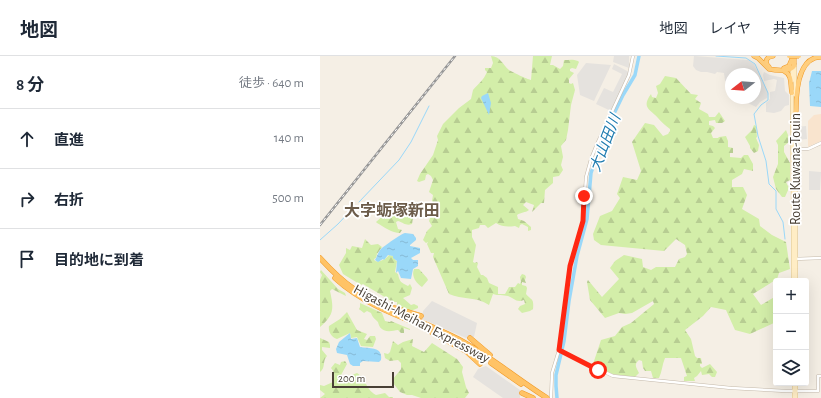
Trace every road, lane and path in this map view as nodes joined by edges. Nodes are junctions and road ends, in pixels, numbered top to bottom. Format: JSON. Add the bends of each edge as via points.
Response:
{"nodes":[{"id":1,"x":633,"y":56,"type":"edge"},
{"id":2,"x":754,"y":56,"type":"edge"},
{"id":3,"x":772,"y":56,"type":"edge"},
{"id":4,"x":799,"y":56,"type":"edge"},
{"id":5,"x":802,"y":56,"type":"edge"},
{"id":6,"x":791,"y":57,"type":"edge"},
{"id":7,"x":821,"y":58,"type":"edge"},
{"id":8,"x":792,"y":68,"type":"junction"},
{"id":9,"x":783,"y":70,"type":"junction"},
{"id":10,"x":794,"y":95,"type":"junction"},
{"id":11,"x":795,"y":111,"type":"joint"},
{"id":12,"x":821,"y":143,"type":"edge"},
{"id":13,"x":794,"y":149,"type":"junction"},
{"id":14,"x":320,"y":258,"type":"edge"},
{"id":15,"x":821,"y":258,"type":"edge"},
{"id":16,"x":795,"y":259,"type":"junction"},
{"id":17,"x":320,"y":262,"type":"edge"},
{"id":18,"x":330,"y":271,"type":"junction"},
{"id":19,"x":794,"y":278,"type":"edge"},
{"id":20,"x":363,"y":295,"type":"junction"},
{"id":21,"x":421,"y":316,"type":"dead end"},
{"id":22,"x":417,"y":324,"type":"junction"},
{"id":23,"x":470,"y":338,"type":"dead end"},
{"id":24,"x":559,"y":350,"type":"junction"},
{"id":25,"x":480,"y":364,"type":"dead end"},
{"id":26,"x":504,"y":368,"type":"junction"},
{"id":27,"x":821,"y":376,"type":"edge"},
{"id":28,"x":795,"y":386,"type":"edge"},
{"id":29,"x":795,"y":391,"type":"junction"},
{"id":30,"x":522,"y":393,"type":"dead end"},
{"id":31,"x":542,"y":396,"type":"edge"},
{"id":32,"x":533,"y":398,"type":"edge"},
{"id":33,"x":548,"y":398,"type":"edge"},
{"id":34,"x":552,"y":398,"type":"edge"},
{"id":35,"x":795,"y":398,"type":"edge"}],
"edges":[{"from":1,"to":24,"type":"street","via":[[628,75],[597,144],[586,177],[583,221],[570,266]]},
{"from":2,"to":9,"type":"highway","via":[[768,69]]},
{"from":3,"to":6,"type":"highway","via":[[768,57],[768,65],[786,68]]},
{"from":4,"to":5,"type":"highway"},
{"from":4,"to":6,"type":"highway","bridge":true},
{"from":6,"to":8,"type":"highway"},
{"from":6,"to":10,"type":"main road","name":"Route Kuwana-Touin"},
{"from":7,"to":10,"type":"highway","via":[[812,59],[804,66]]},
{"from":8,"to":9,"type":"highway"},
{"from":8,"to":10,"type":"main road","name":"Route Kuwana-Touin"},
{"from":9,"to":10,"type":"highway","via":[[789,74]]},
{"from":10,"to":11,"type":"highway"},
{"from":11,"to":13,"type":"main road","name":"Route Kuwana-Touin"},
{"from":12,"to":13,"type":"street","via":[[808,149]]},
{"from":13,"to":16,"type":"main road","name":"Route Kuwana-Touin"},
{"from":13,"to":16,"type":"main road","name":"Route Kuwana-Touin","via":[[792,164]]},
{"from":14,"to":18,"type":"highway","name":"Higashi-Meihan Expressway"},
{"from":15,"to":16,"type":"street"},
{"from":16,"to":19,"type":"main road","name":"Route Kuwana-Touin"},
{"from":17,"to":18,"type":"highway","name":"Higashi-Meihan Expressway"},
{"from":18,"to":20,"type":"highway","name":"Higashi-Meihan Expressway"},
{"from":18,"to":22,"type":"highway","name":"Higashi-Meihan Expressway","via":[[361,298]]},
{"from":20,"to":21,"type":"highway","via":[[390,307]]},
{"from":20,"to":26,"type":"highway","name":"Higashi-Meihan Expressway","via":[[457,338]]},
{"from":22,"to":25,"type":"highway","via":[[466,351]]},
{"from":22,"to":31,"type":"highway","name":"Higashi-Meihan Expressway","via":[[469,349]]},
{"from":23,"to":26,"type":"highway"},
{"from":24,"to":29,"type":"street","via":[[613,376],[692,385]]},
{"from":24,"to":34,"type":"street","via":[[552,378]]},
{"from":26,"to":31,"type":"highway","name":"Higashi-Meihan Expressway"},
{"from":27,"to":29,"type":"street","via":[[818,376],[818,391]]},
{"from":28,"to":29,"type":"main road"},
{"from":29,"to":35,"type":"main road"},
{"from":30,"to":32,"type":"highway"},
{"from":31,"to":33,"type":"highway","name":"Higashi-Meihan Expressway"}]}
